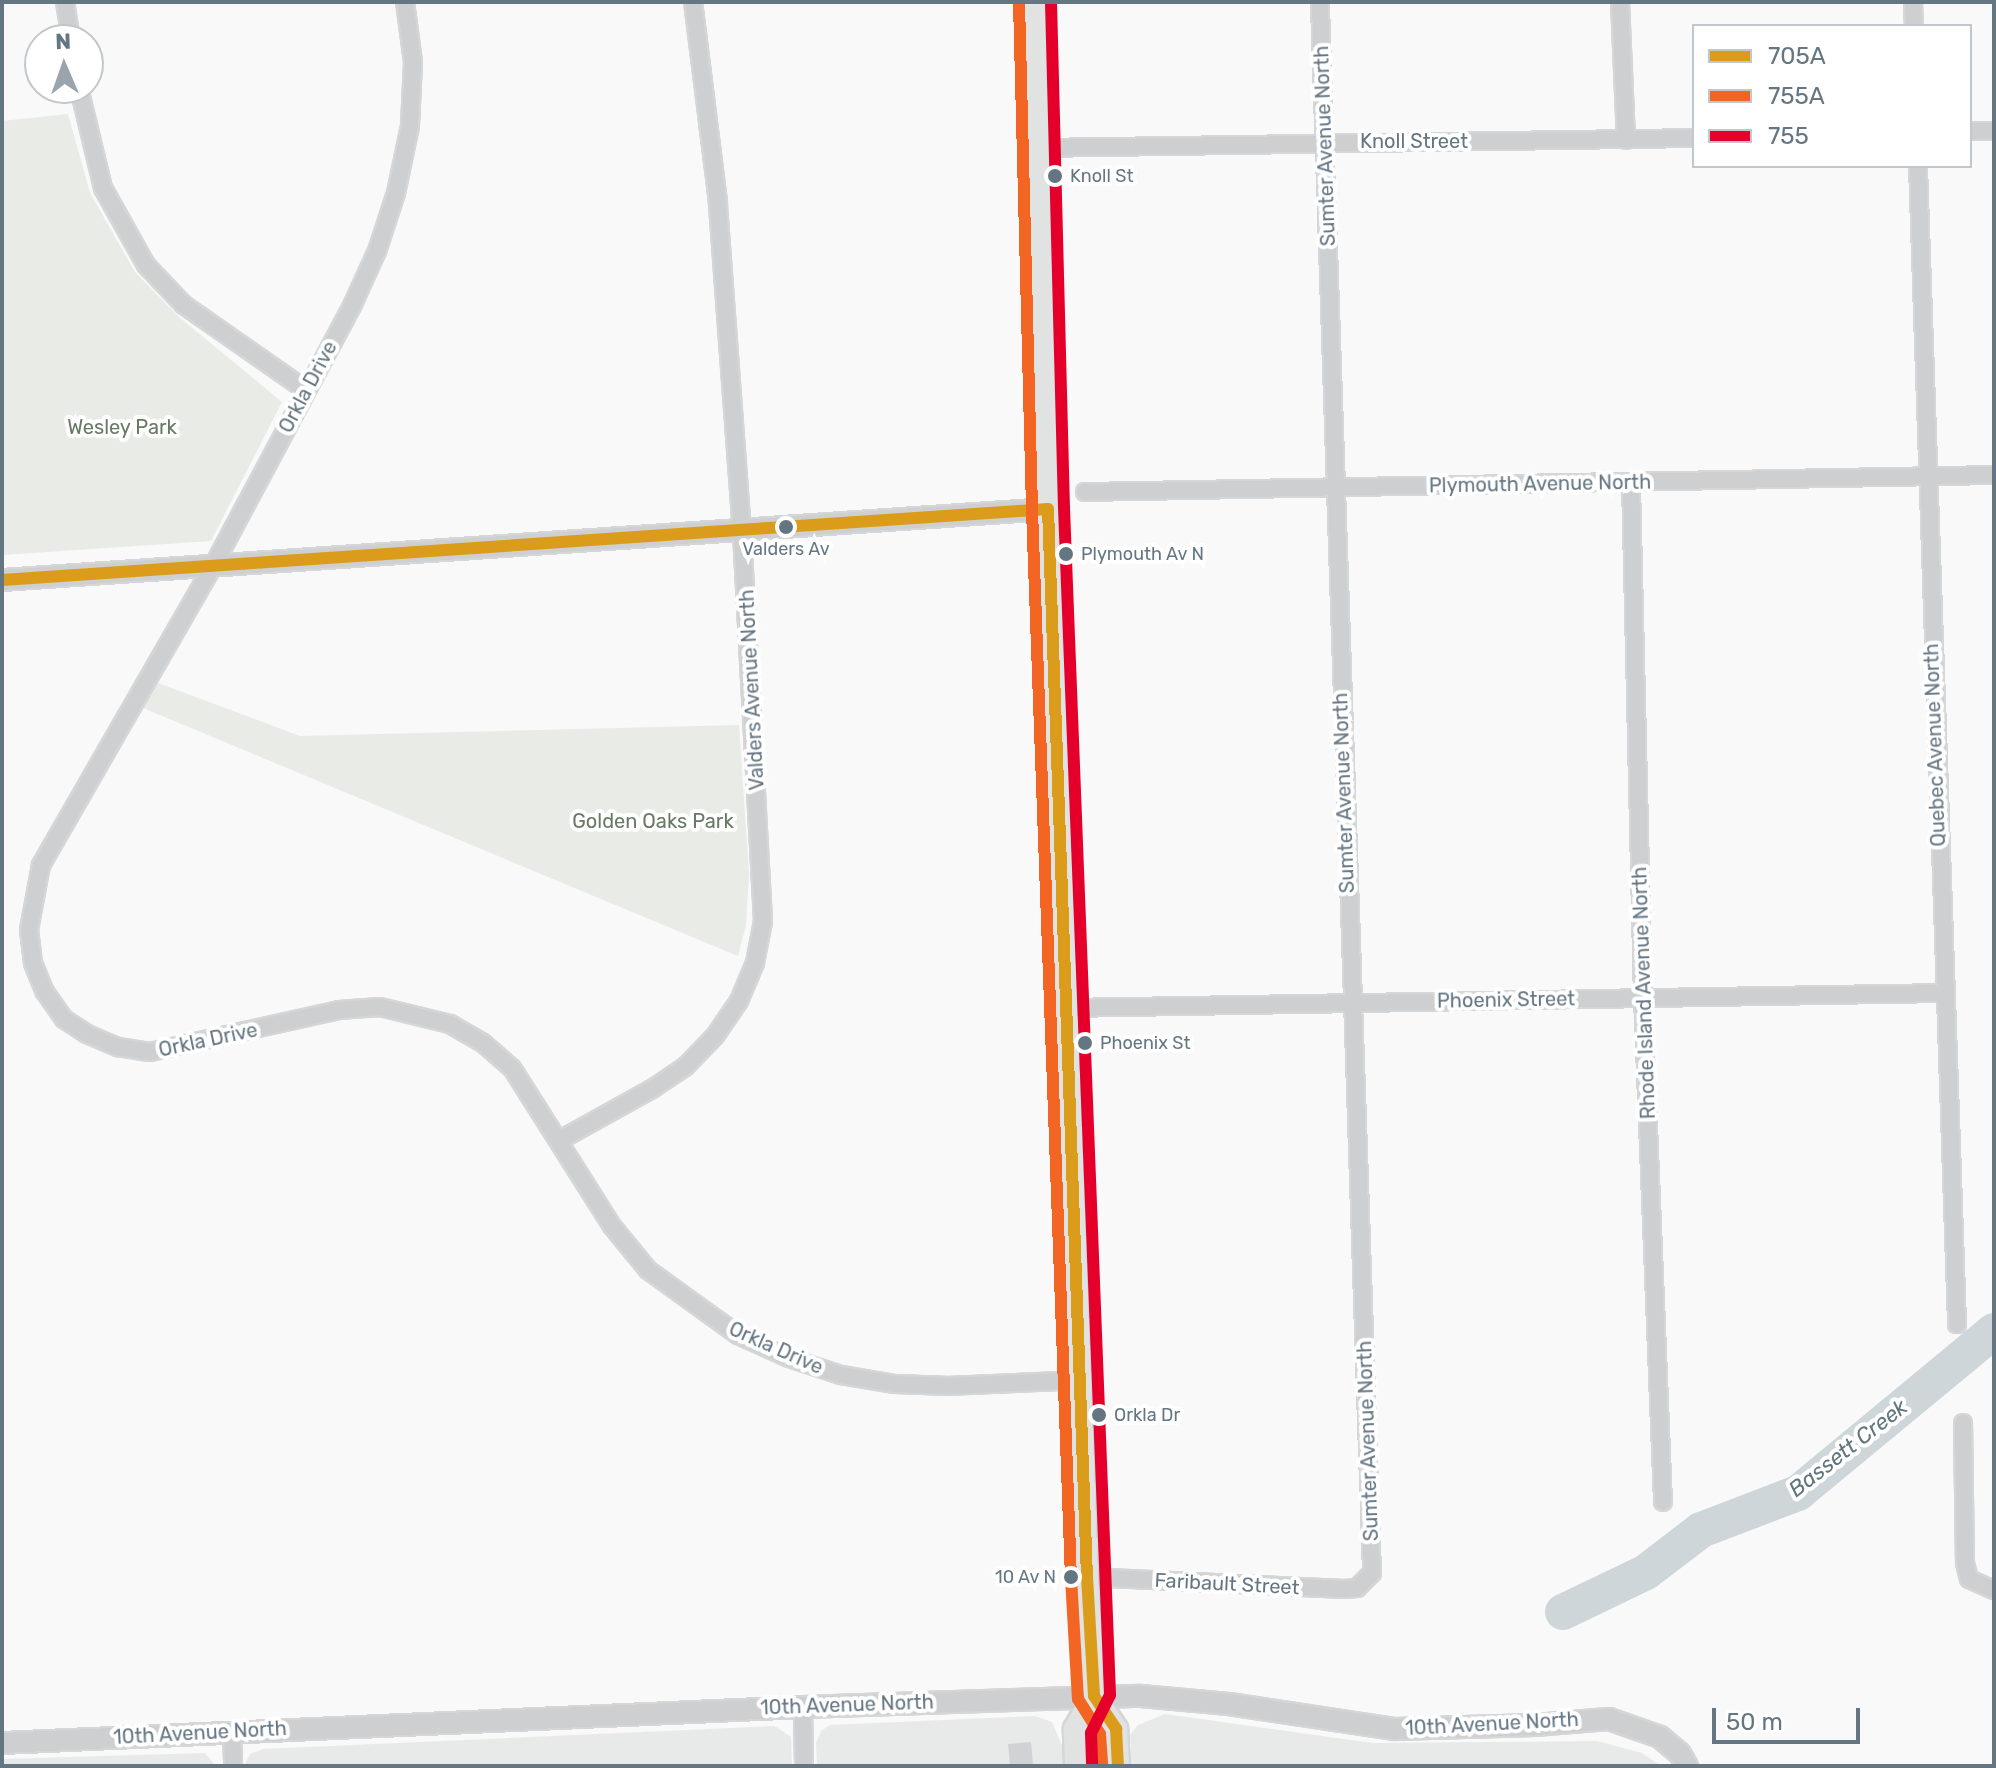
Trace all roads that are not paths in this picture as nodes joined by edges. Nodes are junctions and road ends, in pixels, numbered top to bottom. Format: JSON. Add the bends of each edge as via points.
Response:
{"nodes":[{"id":1,"x":65,"y":2,"type":"edge"},
{"id":2,"x":405,"y":2,"type":"edge"},
{"id":3,"x":693,"y":2,"type":"edge"},
{"id":4,"x":1035,"y":2,"type":"edge"},
{"id":5,"x":1320,"y":2,"type":"edge"},
{"id":6,"x":1620,"y":2,"type":"edge"},
{"id":7,"x":1913,"y":2,"type":"edge"},
{"id":8,"x":68,"y":24,"type":"edge"},
{"id":9,"x":1914,"y":24,"type":"edge"},
{"id":10,"x":83,"y":104,"type":"edge"},
{"id":11,"x":1972,"y":131,"type":"edge"},
{"id":12,"x":1994,"y":131,"type":"edge"},
{"id":13,"x":1692,"y":138,"type":"edge"},
{"id":14,"x":1626,"y":140,"type":"junction"},
{"id":15,"x":1325,"y":142,"type":"junction"},
{"id":16,"x":1039,"y":148,"type":"junction"},
{"id":17,"x":1918,"y":168,"type":"edge"},
{"id":18,"x":306,"y":390,"type":"junction"},
{"id":19,"x":1994,"y":475,"type":"edge"},
{"id":20,"x":1927,"y":476,"type":"junction"},
{"id":21,"x":1631,"y":483,"type":"junction"},
{"id":22,"x":1334,"y":487,"type":"junction"},
{"id":23,"x":1085,"y":492,"type":"dead end"},
{"id":24,"x":1048,"y":509,"type":"junction"},
{"id":25,"x":742,"y":532,"type":"junction"},
{"id":26,"x":213,"y":566,"type":"junction"},
{"id":27,"x":2,"y":580,"type":"edge"},
{"id":28,"x":1944,"y":993,"type":"junction"},
{"id":29,"x":1643,"y":998,"type":"junction"},
{"id":30,"x":1351,"y":1004,"type":"junction"},
{"id":31,"x":1067,"y":1008,"type":"junction"},
{"id":32,"x":560,"y":1140,"type":"junction"},
{"id":33,"x":1957,"y":1324,"type":"dead end"},
{"id":34,"x":1081,"y":1380,"type":"junction"},
{"id":35,"x":1963,"y":1423,"type":"dead end"},
{"id":36,"x":1663,"y":1502,"type":"dead end"},
{"id":37,"x":1087,"y":1577,"type":"junction"},
{"id":38,"x":1366,"y":1583,"type":"joint"},
{"id":39,"x":1993,"y":1590,"type":"edge"},
{"id":40,"x":1094,"y":1696,"type":"junction"},
{"id":41,"x":803,"y":1707,"type":"junction"},
{"id":42,"x":232,"y":1732,"type":"junction"},
{"id":43,"x":2,"y":1743,"type":"edge"},
{"id":44,"x":1684,"y":1760,"type":"edge"},
{"id":45,"x":233,"y":1766,"type":"edge"},
{"id":46,"x":804,"y":1766,"type":"edge"},
{"id":47,"x":1076,"y":1766,"type":"edge"},
{"id":48,"x":1118,"y":1766,"type":"edge"}],
"edges":[{"from":1,"to":8,"type":"street"},
{"from":2,"to":18,"type":"street","name":"Orkla Drive","via":[[413,74],[410,126],[396,193],[352,306]]},
{"from":3,"to":25,"type":"street","name":"Valders Avenue North","via":[[718,202]]},
{"from":4,"to":16,"type":"main road"},
{"from":5,"to":15,"type":"street","name":"Sumter Avenue North"},
{"from":6,"to":14,"type":"street"},
{"from":7,"to":9,"type":"street"},
{"from":10,"to":18,"type":"street","via":[[103,188],[146,265],[184,305]]},
{"from":11,"to":12,"type":"street"},
{"from":13,"to":14,"type":"street","name":"Knoll Street"},
{"from":14,"to":15,"type":"street","name":"Knoll Street"},
{"from":15,"to":16,"type":"street","name":"Knoll Street"},
{"from":15,"to":22,"type":"street","name":"Sumter Avenue North"},
{"from":16,"to":24,"type":"main road"},
{"from":17,"to":20,"type":"street","name":"Quebec Avenue North"},
{"from":18,"to":26,"type":"street","name":"Orkla Drive"},
{"from":19,"to":20,"type":"street","name":"Plymouth Avenue North"},
{"from":20,"to":21,"type":"street","name":"Plymouth Avenue North"},
{"from":20,"to":28,"type":"street","name":"Quebec Avenue North"},
{"from":21,"to":22,"type":"street","name":"Plymouth Avenue North"},
{"from":21,"to":29,"type":"street","name":"Rhode Island Avenue North"},
{"from":22,"to":23,"type":"street","name":"Plymouth Avenue North"},
{"from":22,"to":30,"type":"street","name":"Sumter Avenue North"},
{"from":24,"to":25,"type":"street"},
{"from":24,"to":31,"type":"main road"},
{"from":25,"to":26,"type":"street"},
{"from":25,"to":32,"type":"street","name":"Valders Avenue North","via":[[763,880],[755,963],[739,1001],[686,1066]]},
{"from":26,"to":27,"type":"street"},
{"from":26,"to":32,"type":"street","name":"Orkla Drive","via":[[41,865],[29,930],[33,963],[45,992],[64,1019],[87,1034],[150,1052],[339,1010],[380,1007],[412,1013],[450,1024],[503,1060]]},
{"from":28,"to":29,"type":"street","name":"Phoenix Street"},
{"from":28,"to":33,"type":"street","name":"Quebec Avenue North"},
{"from":29,"to":30,"type":"street","name":"Phoenix Street"},
{"from":29,"to":36,"type":"street","name":"Rhode Island Avenue North"},
{"from":30,"to":31,"type":"street","name":"Phoenix Street"},
{"from":30,"to":38,"type":"street","name":"Sumter Avenue North","via":[[1373,1562]]},
{"from":31,"to":34,"type":"main road"},
{"from":32,"to":34,"type":"street","name":"Orkla Drive","via":[[612,1226],[648,1270],[751,1341],[841,1375],[895,1384]]},
{"from":34,"to":37,"type":"main road"},
{"from":35,"to":39,"type":"street","via":[[1965,1563],[1969,1579]]},
{"from":37,"to":38,"type":"street","name":"Faribault Street","via":[[1344,1589]]},
{"from":37,"to":40,"type":"main road"},
{"from":40,"to":41,"type":"street","name":"10th Avenue North"},
{"from":40,"to":44,"type":"street","name":"10th Avenue North","via":[[1186,1699],[1395,1729],[1609,1719],[1644,1729]]},
{"from":40,"to":47,"type":"main road","via":[[1075,1729]]},
{"from":40,"to":48,"type":"main road","via":[[1116,1729]]},
{"from":41,"to":42,"type":"street","name":"10th Avenue North"},
{"from":41,"to":46,"type":"street"},
{"from":42,"to":43,"type":"street","name":"10th Avenue North"},
{"from":42,"to":45,"type":"street"}]}
